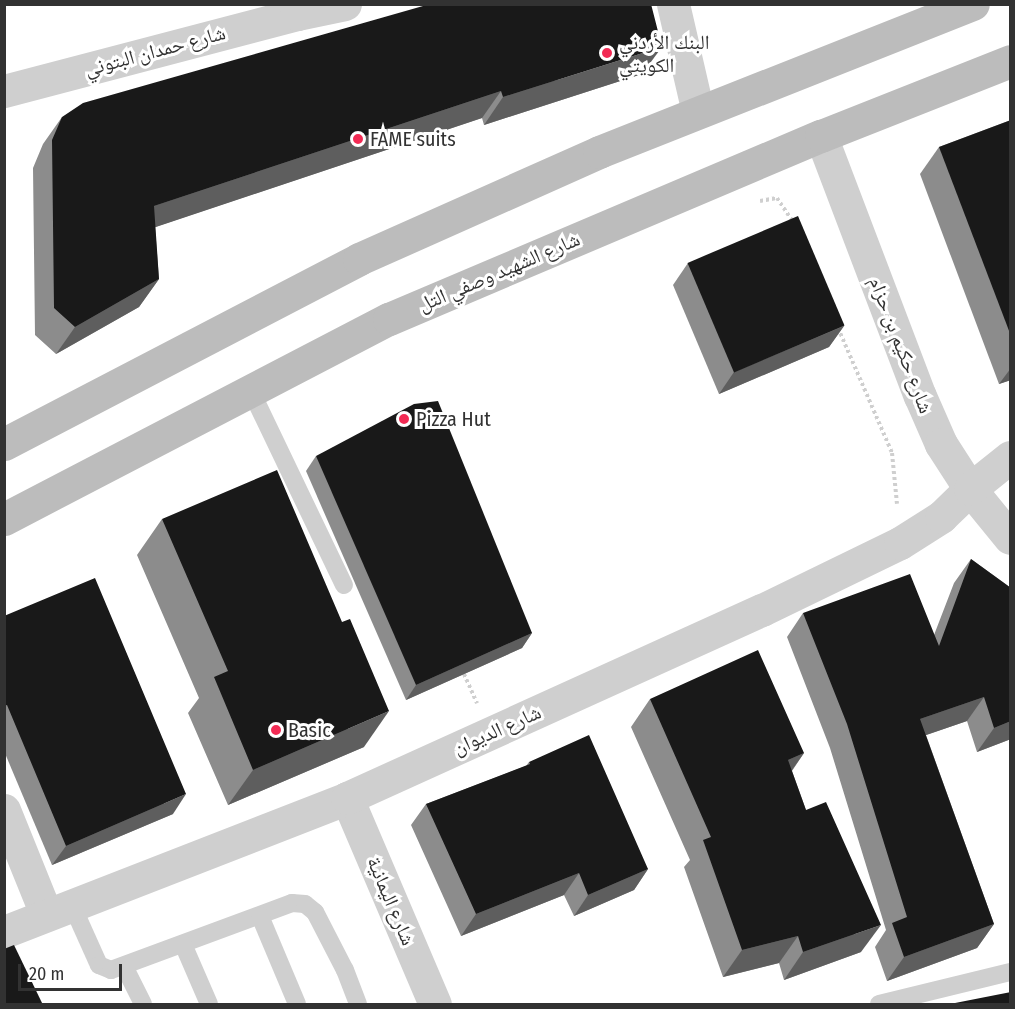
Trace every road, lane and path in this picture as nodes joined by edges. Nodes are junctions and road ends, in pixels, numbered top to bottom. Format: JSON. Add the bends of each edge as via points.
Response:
{"nodes":[{"id":1,"x":345,"y":4,"type":"edge"},
{"id":2,"x":673,"y":4,"type":"edge"},
{"id":3,"x":973,"y":4,"type":"edge"},
{"id":4,"x":296,"y":9,"type":"edge"},
{"id":5,"x":1011,"y":61,"type":"edge"},
{"id":6,"x":4,"y":92,"type":"edge"},
{"id":7,"x":698,"y":112,"type":"junction"},
{"id":8,"x":820,"y":136,"type":"junction"},
{"id":9,"x":755,"y":202,"type":"dead end"},
{"id":10,"x":797,"y":228,"type":"edge"},
{"id":11,"x":835,"y":319,"type":"edge"},
{"id":12,"x":251,"y":391,"type":"junction"},
{"id":13,"x":6,"y":439,"type":"edge"},
{"id":14,"x":1011,"y":457,"type":"edge"},
{"id":15,"x":970,"y":489,"type":"junction"},
{"id":16,"x":4,"y":519,"type":"edge"},
{"id":17,"x":1011,"y":538,"type":"edge"},
{"id":18,"x":900,"y":543,"type":"junction"},
{"id":19,"x":344,"y":585,"type":"dead end"},
{"id":20,"x":464,"y":674,"type":"edge"},
{"id":21,"x":469,"y":683,"type":"dead end"},
{"id":22,"x":347,"y":798,"type":"junction"},
{"id":23,"x":4,"y":810,"type":"edge"},
{"id":24,"x":59,"y":910,"type":"junction"},
{"id":25,"x":260,"y":916,"type":"junction"},
{"id":26,"x":4,"y":932,"type":"edge"},
{"id":27,"x":183,"y":944,"type":"junction"},
{"id":28,"x":124,"y":966,"type":"junction"},
{"id":29,"x":1011,"y":972,"type":"edge"},
{"id":30,"x":143,"y":1005,"type":"edge"},
{"id":31,"x":209,"y":1005,"type":"edge"},
{"id":32,"x":297,"y":1005,"type":"edge"},
{"id":33,"x":358,"y":1005,"type":"edge"},
{"id":34,"x":435,"y":1005,"type":"edge"},
{"id":35,"x":879,"y":1005,"type":"edge"}],
"edges":[{"from":1,"to":4,"type":"street","name":"شارع حمدان البتوني"},
{"from":2,"to":7,"type":"street"},
{"from":3,"to":7,"type":"main road"},
{"from":4,"to":6,"type":"street","name":"شارع حمدان البتوني"},
{"from":5,"to":8,"type":"main road","name":"شارع الشهيد وصفي التل"},
{"from":7,"to":13,"type":"main road","via":[[359,259]]},
{"from":8,"to":12,"type":"main road","name":"شارع الشهيد وصفي التل","via":[[389,319]]},
{"from":8,"to":15,"type":"street","name":"شارع حكيم بن حزام","via":[[920,396],[941,444]]},
{"from":9,"to":10,"type":"path","via":[[777,198]]},
{"from":11,"to":18,"type":"path","via":[[892,453]]},
{"from":12,"to":16,"type":"main road","name":"شارع الشهيد وصفي التل"},
{"from":12,"to":19,"type":"lane"},
{"from":14,"to":15,"type":"street","name":"شارع الديوان"},
{"from":15,"to":17,"type":"street","name":"شارع حكيم بن حزام"},
{"from":15,"to":18,"type":"street","name":"شارع الديوان","via":[[941,517]]},
{"from":18,"to":22,"type":"street","name":"شارع الديوان","via":[[762,610]]},
{"from":20,"to":21,"type":"path"},
{"from":22,"to":24,"type":"street","name":"شارع الديوان"},
{"from":22,"to":34,"type":"street","name":"شارع اليمانية"},
{"from":23,"to":24,"type":"street"},
{"from":24,"to":26,"type":"street","name":"شارع الديوان"},
{"from":24,"to":28,"type":"lane","via":[[99,965],[111,970]]},
{"from":25,"to":27,"type":"lane"},
{"from":25,"to":32,"type":"lane"},
{"from":25,"to":33,"type":"lane","via":[[292,903],[305,904],[315,912]]},
{"from":27,"to":28,"type":"lane"},
{"from":27,"to":31,"type":"lane"},
{"from":28,"to":30,"type":"lane"},
{"from":29,"to":35,"type":"lane"}]}
